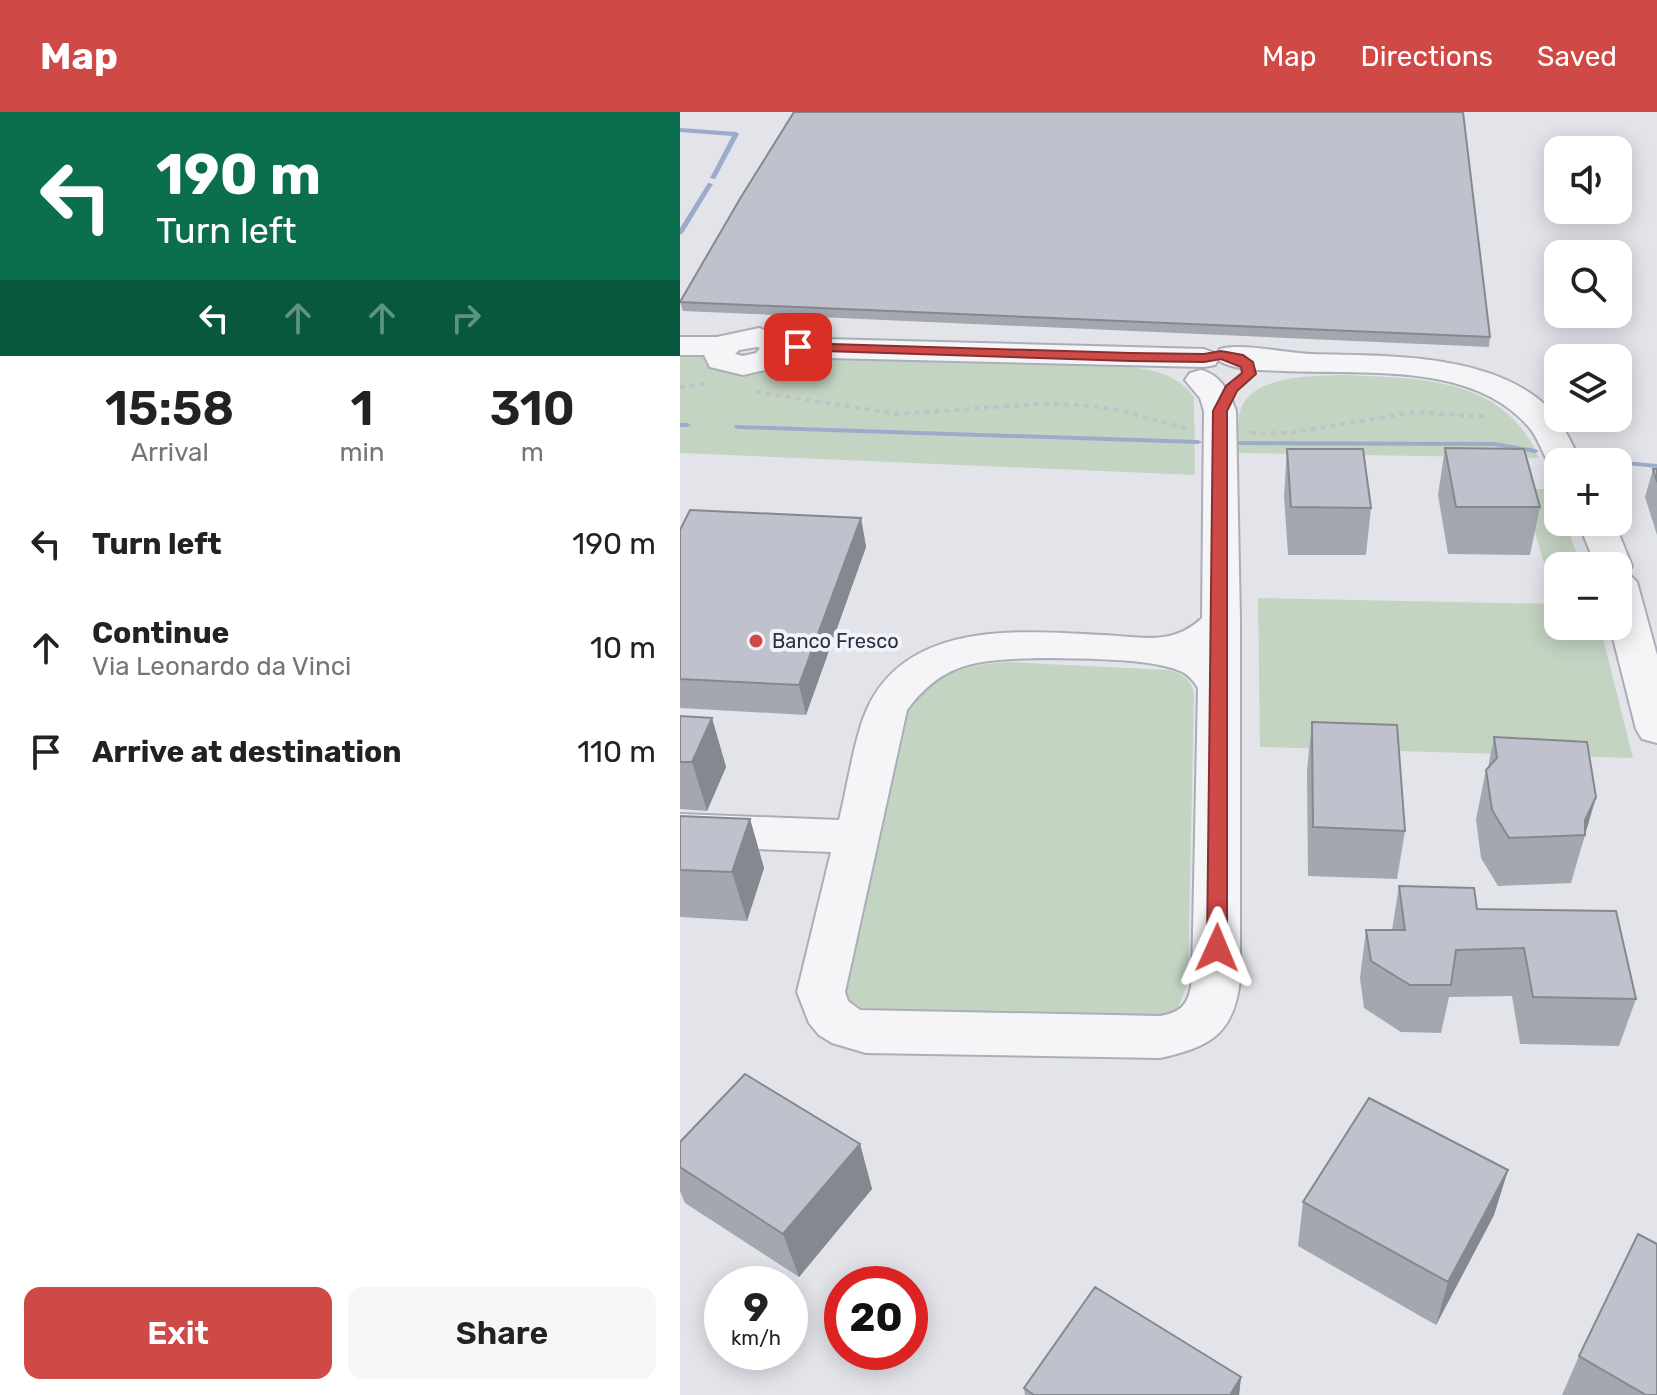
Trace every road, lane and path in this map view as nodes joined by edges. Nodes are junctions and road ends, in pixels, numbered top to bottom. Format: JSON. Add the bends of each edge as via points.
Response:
{"nodes":[{"id":1,"x":680,"y":346,"type":"edge"},
{"id":2,"x":1220,"y":371,"type":"junction"},
{"id":3,"x":717,"y":385,"type":"dead end"},
{"id":4,"x":680,"y":387,"type":"edge"},
{"id":5,"x":745,"y":390,"type":"dead end"},
{"id":6,"x":1495,"y":419,"type":"dead end"},
{"id":7,"x":1208,"y":421,"type":"junction"},
{"id":8,"x":1251,"y":433,"type":"dead end"},
{"id":9,"x":1556,"y":448,"type":"edge"},
{"id":10,"x":1632,"y":619,"type":"edge"},
{"id":11,"x":1221,"y":620,"type":"junction"},
{"id":12,"x":1152,"y":652,"type":"junction"},
{"id":13,"x":1648,"y":662,"type":"edge"},
{"id":14,"x":1220,"y":693,"type":"junction"},
{"id":15,"x":1657,"y":729,"type":"edge"},
{"id":16,"x":680,"y":830,"type":"edge"},
{"id":17,"x":856,"y":837,"type":"junction"}],
"edges":[{"from":1,"to":2,"type":"street","via":[[722,346],[721,360],[743,366],[767,360],[776,347],[1130,357]]},
{"from":2,"to":7,"type":"street"},
{"from":2,"to":9,"type":"street","via":[[1316,365],[1423,369],[1474,380],[1538,417]]},
{"from":3,"to":4,"type":"path"},
{"from":5,"to":7,"type":"path","via":[[898,414],[1038,404]]},
{"from":6,"to":8,"type":"path","via":[[1404,413],[1291,433]]},
{"from":7,"to":11,"type":"street"},
{"from":10,"to":13,"type":"street"},
{"from":11,"to":12,"type":"street","via":[[1195,645]]},
{"from":11,"to":14,"type":"street"},
{"from":12,"to":14,"type":"street","via":[[1196,662]]},
{"from":12,"to":17,"type":"street","via":[[990,646],[966,649],[934,663],[898,691],[887,709]]},
{"from":13,"to":15,"type":"street"},
{"from":14,"to":17,"type":"street","via":[[1215,1000],[1208,1015],[1185,1033],[1135,1037],[866,1032],[836,1022],[821,992]]},
{"from":16,"to":17,"type":"street"}]}
